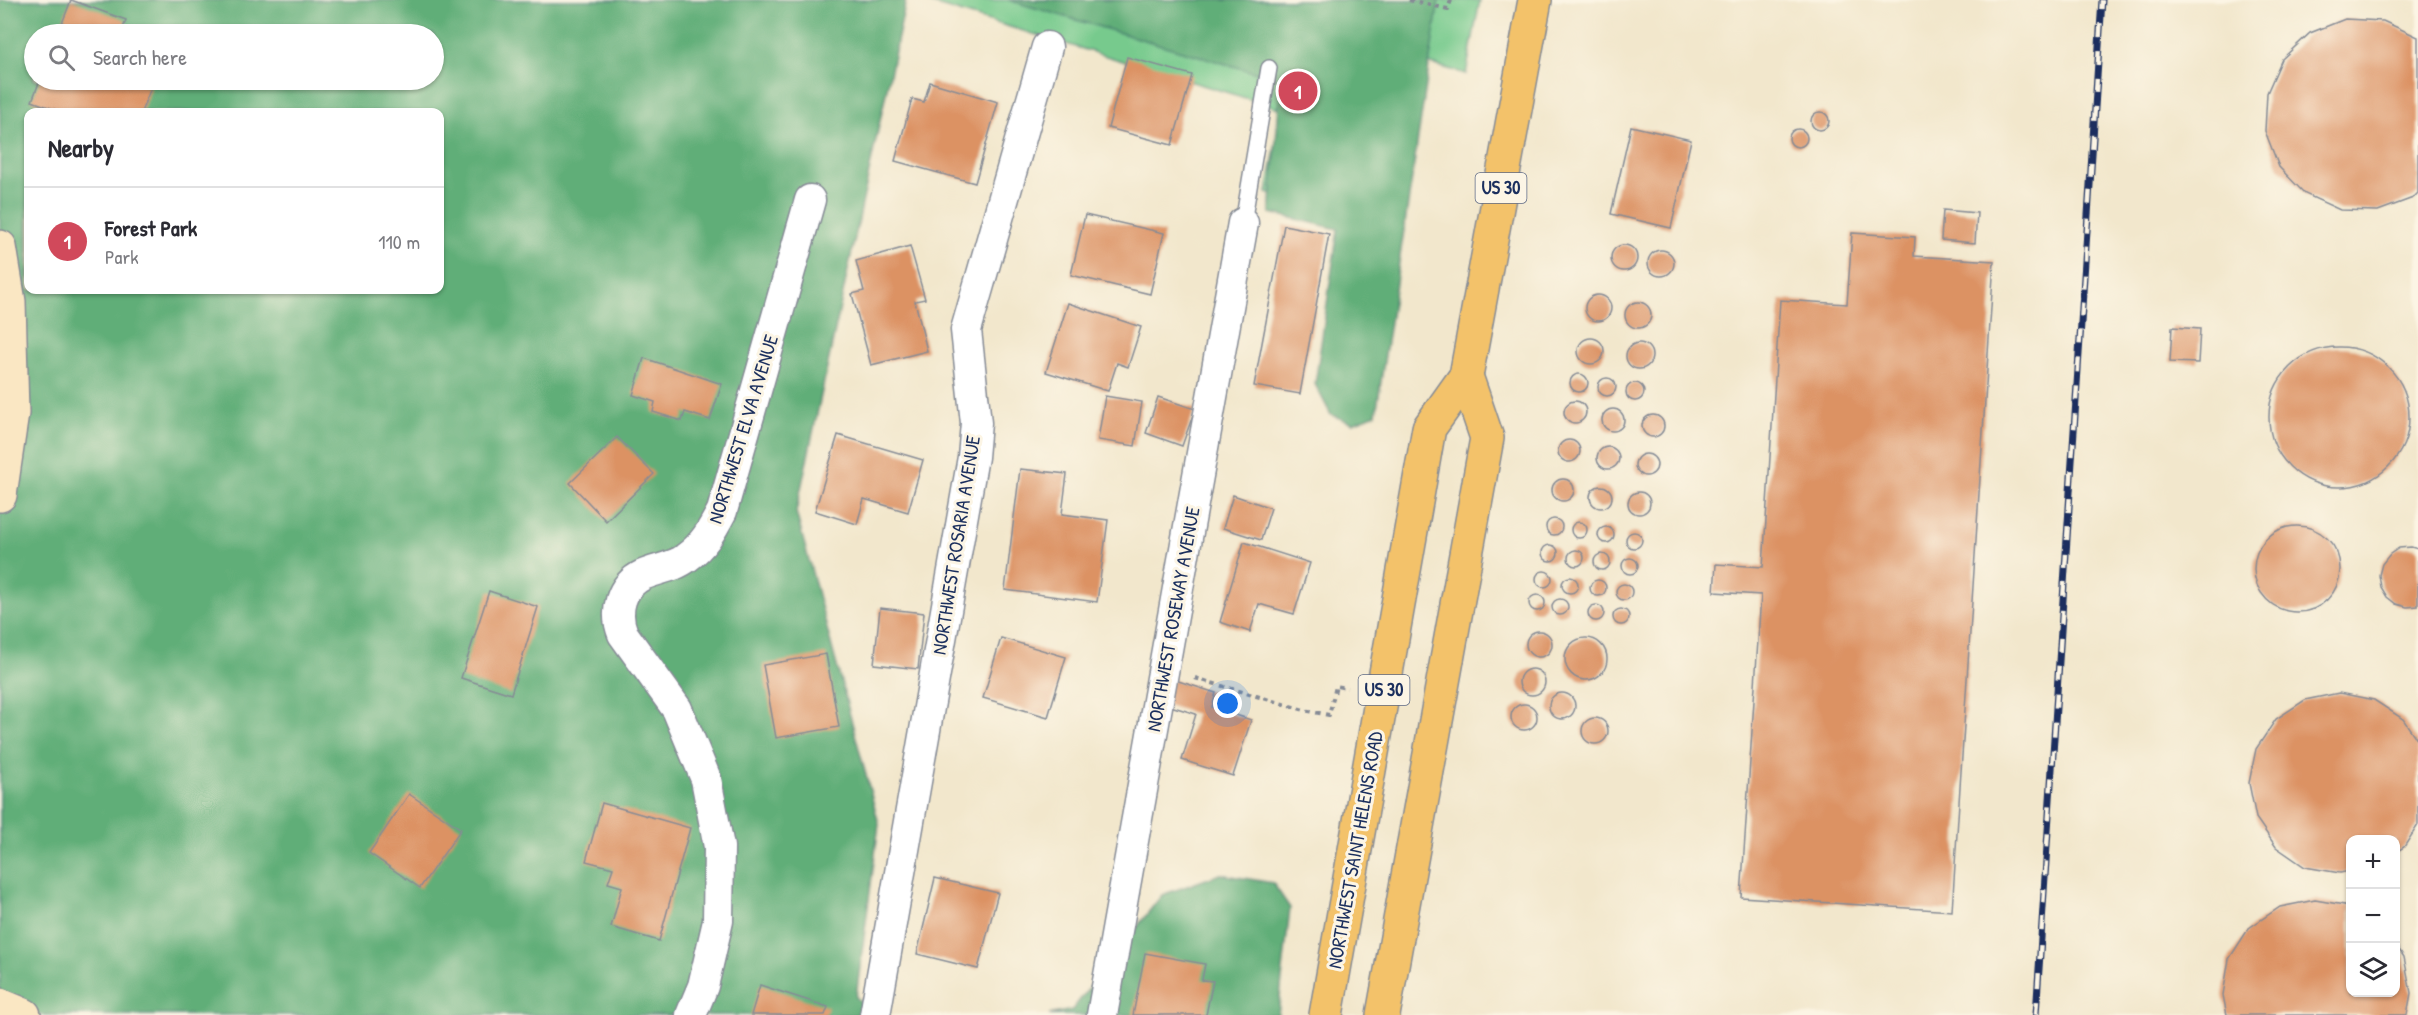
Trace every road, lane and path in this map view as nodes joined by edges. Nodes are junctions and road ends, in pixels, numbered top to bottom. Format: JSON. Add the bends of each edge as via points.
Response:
{"nodes":[{"id":1,"x":1410,"y":0,"type":"edge"},
{"id":2,"x":1450,"y":0,"type":"edge"},
{"id":3,"x":1535,"y":0,"type":"edge"},
{"id":4,"x":1047,"y":46,"type":"dead end"},
{"id":5,"x":1269,"y":68,"type":"dead end"},
{"id":6,"x":810,"y":200,"type":"dead end"},
{"id":7,"x":1243,"y":222,"type":"joint"},
{"id":8,"x":0,"y":247,"type":"edge"},
{"id":9,"x":1466,"y":376,"type":"junction"},
{"id":10,"x":0,"y":495,"type":"edge"},
{"id":11,"x":1164,"y":669,"type":"junction"},
{"id":12,"x":1383,"y":696,"type":"junction"},
{"id":13,"x":0,"y":1005,"type":"edge"},
{"id":14,"x":24,"y":1015,"type":"edge"},
{"id":15,"x":692,"y":1015,"type":"edge"},
{"id":16,"x":875,"y":1015,"type":"edge"},
{"id":17,"x":1102,"y":1015,"type":"edge"},
{"id":18,"x":1326,"y":1015,"type":"edge"},
{"id":19,"x":1383,"y":1015,"type":"edge"}],
"edges":[{"from":1,"to":2,"type":"path","via":[[1449,9]]},
{"from":3,"to":9,"type":"highway","name":"NORTHWEST SAINT HELENS ROAD","number":"US 30"},
{"from":4,"to":16,"type":"street","name":"NORTHWEST ROSARIA AVENUE","via":[[966,330],[976,423],[973,457]]},
{"from":5,"to":7,"type":"lane"},
{"from":6,"to":15,"type":"street","name":"NORTHWEST ELVA AVENUE","via":[[722,511],[709,538],[684,560],[641,576],[620,600],[619,624],[623,634],[677,709],[706,778],[719,847],[718,921]]},
{"from":7,"to":11,"type":"street","name":"NORTHWEST ROSEWAY AVENUE"},
{"from":8,"to":10,"type":"main road","via":[[9,302],[12,413]]},
{"from":9,"to":12,"type":"highway","name":"NORTHWEST SAINT HELENS ROAD","number":"US 30","via":[[1429,428]]},
{"from":9,"to":19,"type":"highway","name":"NORTHWEST SAINT HELENS ROAD","number":"US 30","via":[[1486,438]]},
{"from":11,"to":12,"type":"path","via":[[1329,715],[1335,686]]},
{"from":11,"to":17,"type":"street","name":"NORTHWEST ROSEWAY AVENUE"},
{"from":12,"to":18,"type":"highway","name":"NORTHWEST SAINT HELENS ROAD","number":"US 30"},
{"from":13,"to":14,"type":"main road"}]}
